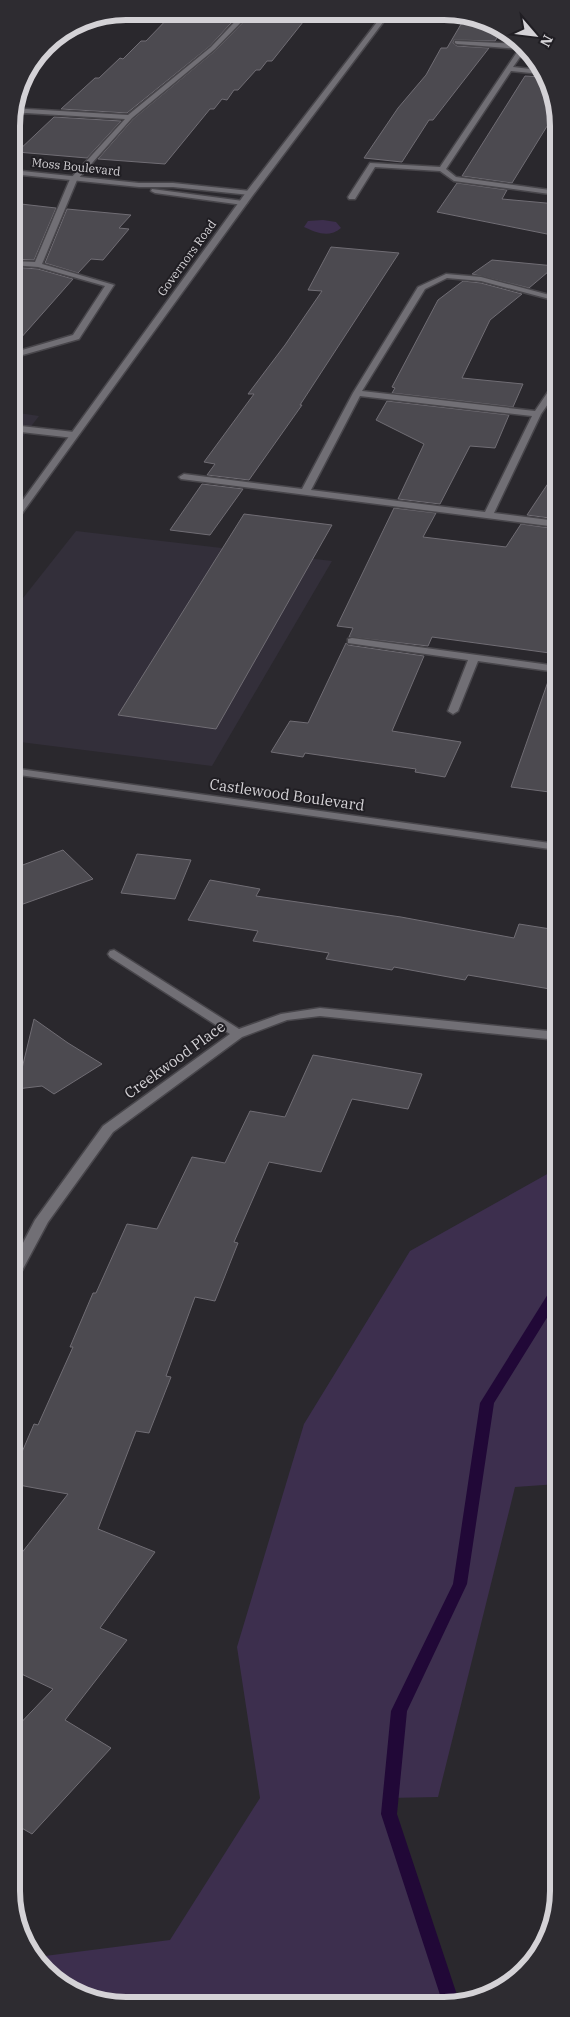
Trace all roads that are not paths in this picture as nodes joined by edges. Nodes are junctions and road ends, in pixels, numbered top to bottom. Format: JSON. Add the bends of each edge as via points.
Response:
{"nodes":[{"id":1,"x":240,"y":20,"type":"edge"},
{"id":2,"x":382,"y":20,"type":"edge"},
{"id":3,"x":457,"y":42,"type":"dead end"},
{"id":4,"x":510,"y":45,"type":"edge"},
{"id":5,"x":515,"y":60,"type":"edge"},
{"id":6,"x":510,"y":69,"type":"junction"},
{"id":7,"x":535,"y":72,"type":"edge"},
{"id":8,"x":21,"y":111,"type":"edge"},
{"id":9,"x":130,"y":118,"type":"junction"},
{"id":10,"x":442,"y":169,"type":"junction"},
{"id":11,"x":20,"y":173,"type":"edge"},
{"id":12,"x":74,"y":179,"type":"junction"},
{"id":13,"x":139,"y":185,"type":"junction"},
{"id":14,"x":550,"y":191,"type":"edge"},
{"id":15,"x":250,"y":192,"type":"junction"},
{"id":16,"x":352,"y":197,"type":"dead end"},
{"id":17,"x":243,"y":203,"type":"junction"},
{"id":18,"x":20,"y":264,"type":"edge"},
{"id":19,"x":38,"y":265,"type":"junction"},
{"id":20,"x":550,"y":297,"type":"edge"},
{"id":21,"x":20,"y":354,"type":"edge"},
{"id":22,"x":357,"y":393,"type":"junction"},
{"id":23,"x":550,"y":395,"type":"edge"},
{"id":24,"x":537,"y":414,"type":"junction"},
{"id":25,"x":20,"y":429,"type":"edge"},
{"id":26,"x":74,"y":435,"type":"junction"},
{"id":27,"x":184,"y":477,"type":"dead end"},
{"id":28,"x":306,"y":491,"type":"junction"},
{"id":29,"x":20,"y":510,"type":"edge"},
{"id":30,"x":488,"y":515,"type":"junction"},
{"id":31,"x":550,"y":523,"type":"edge"},
{"id":32,"x":352,"y":641,"type":"dead end"},
{"id":33,"x":474,"y":658,"type":"junction"},
{"id":34,"x":550,"y":668,"type":"edge"},
{"id":35,"x":452,"y":711,"type":"dead end"},
{"id":36,"x":20,"y":772,"type":"edge"},
{"id":37,"x":550,"y":846,"type":"edge"},
{"id":38,"x":114,"y":954,"type":"dead end"},
{"id":39,"x":238,"y":1034,"type":"junction"},
{"id":40,"x":550,"y":1035,"type":"edge"},
{"id":41,"x":20,"y":1262,"type":"edge"}],
"edges":[{"from":1,"to":9,"type":"main road","via":[[213,48]]},
{"from":2,"to":15,"type":"main road","name":"Governors Road"},
{"from":3,"to":4,"type":"main road"},
{"from":5,"to":6,"type":"main road"},
{"from":6,"to":7,"type":"main road"},
{"from":6,"to":10,"type":"main road"},
{"from":8,"to":9,"type":"main road"},
{"from":9,"to":12,"type":"main road"},
{"from":10,"to":14,"type":"main road","via":[[454,179]]},
{"from":10,"to":16,"type":"main road","via":[[373,165]]},
{"from":11,"to":12,"type":"main road","name":"Moss Boulevard"},
{"from":12,"to":13,"type":"main road","name":"Moss Boulevard"},
{"from":12,"to":19,"type":"main road"},
{"from":13,"to":15,"type":"main road","name":"Moss Boulevard"},
{"from":13,"to":17,"type":"main road","name":"Moss Boulevard","via":[[161,193]]},
{"from":15,"to":17,"type":"main road","name":"Governors Road"},
{"from":17,"to":26,"type":"main road","name":"Governors Road"},
{"from":18,"to":19,"type":"main road"},
{"from":19,"to":21,"type":"main road","via":[[110,285],[76,337]]},
{"from":20,"to":22,"type":"main road","via":[[481,279],[446,276],[422,287]]},
{"from":22,"to":24,"type":"main road"},
{"from":22,"to":28,"type":"main road"},
{"from":23,"to":24,"type":"main road"},
{"from":24,"to":30,"type":"main road"},
{"from":25,"to":26,"type":"main road"},
{"from":26,"to":29,"type":"main road","name":"Governors Road"},
{"from":27,"to":28,"type":"main road"},
{"from":28,"to":30,"type":"main road"},
{"from":30,"to":31,"type":"main road"},
{"from":32,"to":33,"type":"main road"},
{"from":33,"to":34,"type":"main road"},
{"from":33,"to":35,"type":"main road"},
{"from":36,"to":37,"type":"main road","name":"Castlewood Boulevard"},
{"from":38,"to":39,"type":"main road"},
{"from":39,"to":40,"type":"main road","name":"Creekwood Place","via":[[284,1017],[320,1012]]},
{"from":39,"to":41,"type":"main road","name":"Creekwood Place","via":[[108,1129],[42,1220]]}]}
